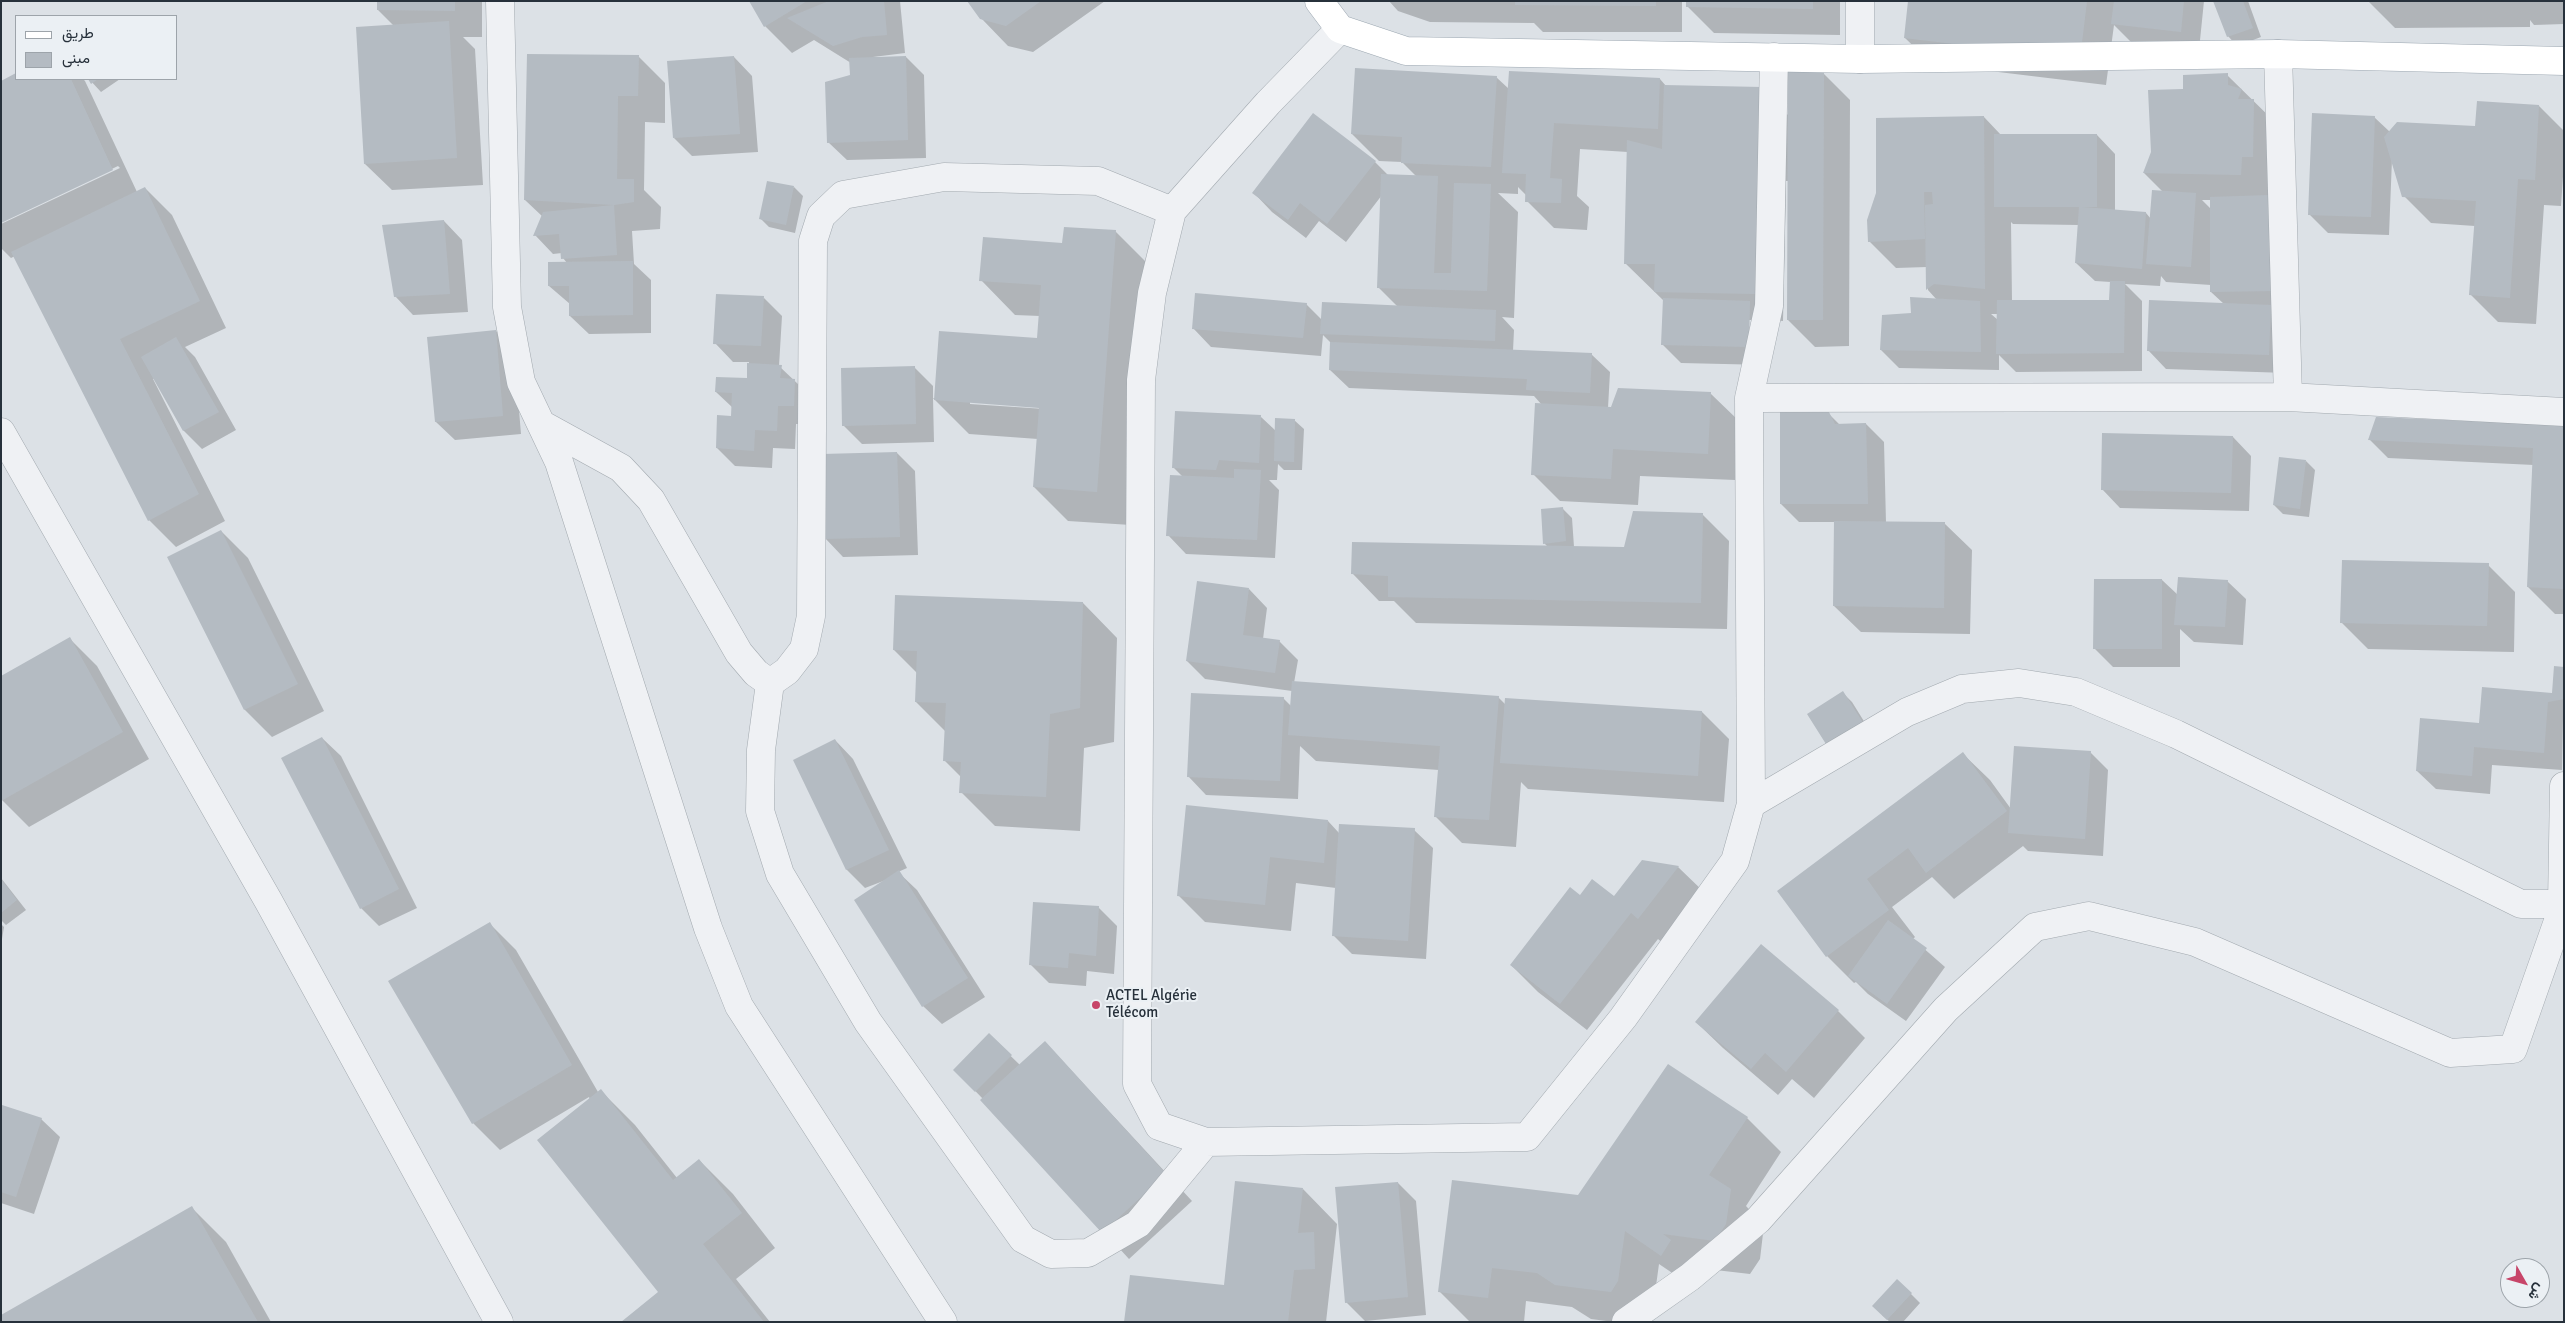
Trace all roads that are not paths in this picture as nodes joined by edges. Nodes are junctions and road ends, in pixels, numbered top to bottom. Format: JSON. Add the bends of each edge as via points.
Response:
{"nodes":[{"id":1,"x":500,"y":1,"type":"edge"},
{"id":2,"x":1319,"y":1,"type":"edge"},
{"id":3,"x":1860,"y":1,"type":"edge"},
{"id":4,"x":1340,"y":29,"type":"junction"},
{"id":5,"x":2278,"y":54,"type":"junction"},
{"id":6,"x":1774,"y":57,"type":"junction"},
{"id":7,"x":1860,"y":59,"type":"junction"},
{"id":8,"x":2564,"y":61,"type":"edge"},
{"id":9,"x":1172,"y":211,"type":"junction"},
{"id":10,"x":2288,"y":397,"type":"junction"},
{"id":11,"x":1749,"y":398,"type":"junction"},
{"id":12,"x":2564,"y":412,"type":"edge"},
{"id":13,"x":541,"y":424,"type":"junction"},
{"id":14,"x":1,"y":432,"type":"edge"},
{"id":15,"x":770,"y":683,"type":"junction"},
{"id":16,"x":2564,"y":786,"type":"edge"},
{"id":17,"x":1751,"y":804,"type":"junction"},
{"id":18,"x":2563,"y":904,"type":"edge"},
{"id":19,"x":1206,"y":1142,"type":"junction"},
{"id":20,"x":499,"y":1322,"type":"edge"},
{"id":21,"x":943,"y":1322,"type":"edge"},
{"id":22,"x":1626,"y":1322,"type":"edge"}],
"edges":[{"from":1,"to":13,"type":"street","via":[[507,308],[521,382]]},
{"from":2,"to":4,"type":"main road"},
{"from":3,"to":7,"type":"street"},
{"from":4,"to":6,"type":"main road","via":[[1406,50]]},
{"from":4,"to":9,"type":"street","via":[[1268,103]]},
{"from":5,"to":7,"type":"main road"},
{"from":5,"to":8,"type":"main road"},
{"from":5,"to":10,"type":"street"},
{"from":6,"to":7,"type":"main road"},
{"from":6,"to":11,"type":"street","via":[[1769,306]]},
{"from":9,"to":15,"type":"street","via":[[1098,181],[944,177],[843,195],[821,216],[813,241],[811,616],[804,649],[787,671]]},
{"from":9,"to":19,"type":"street","via":[[1152,293],[1141,380],[1137,1084],[1159,1126]]},
{"from":10,"to":11,"type":"street"},
{"from":10,"to":12,"type":"street"},
{"from":11,"to":17,"type":"street"},
{"from":13,"to":15,"type":"street","via":[[621,468],[651,500],[739,653],[756,673]]},
{"from":13,"to":21,"type":"street","via":[[559,462],[708,928],[740,1006]]},
{"from":14,"to":20,"type":"street","via":[[269,902]]},
{"from":15,"to":19,"type":"street","via":[[761,750],[760,811],[780,874],[868,1022],[1023,1239],[1051,1254],[1088,1253],[1138,1224]]},
{"from":16,"to":18,"type":"street"},
{"from":17,"to":18,"type":"street","via":[[1907,712],[1962,689],[2019,683],[2076,692],[2176,734],[2521,904]]},
{"from":17,"to":19,"type":"street","via":[[1735,861],[1623,1018],[1527,1137]]},
{"from":18,"to":22,"type":"street","via":[[2513,1049],[2450,1053],[2195,942],[2089,916],[2035,927],[1946,1009],[1758,1220],[1690,1277]]}]}
